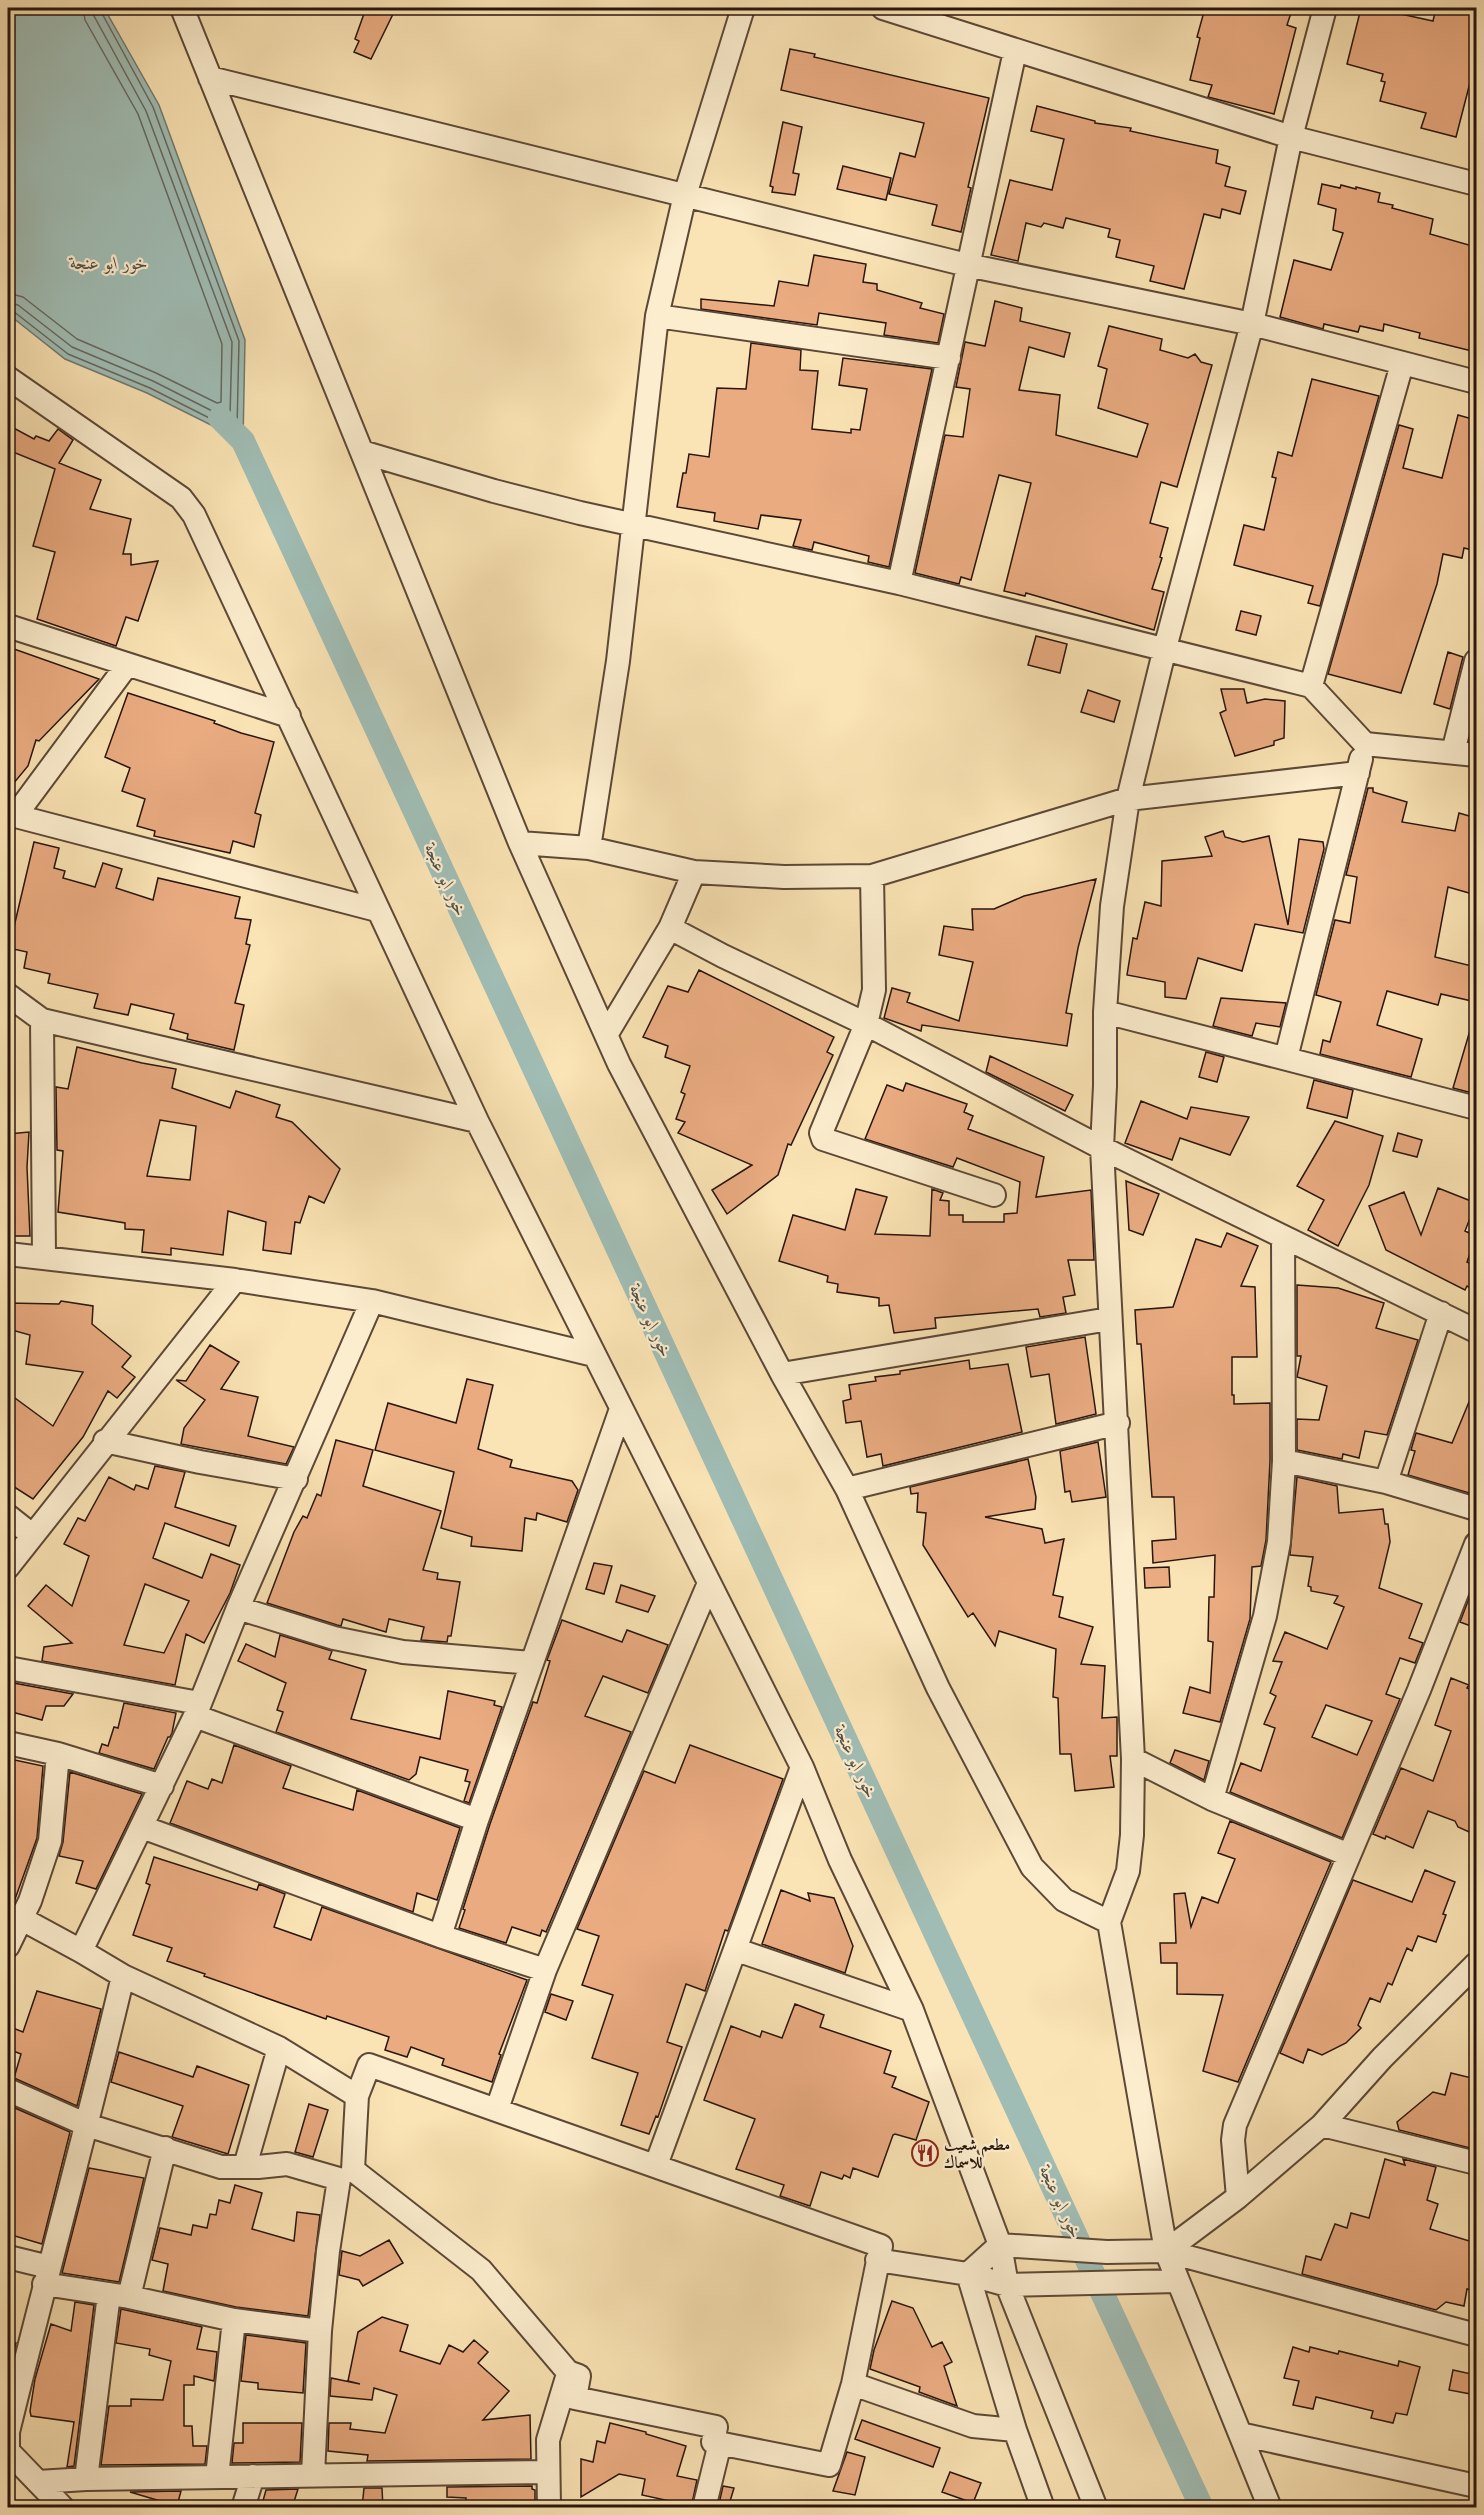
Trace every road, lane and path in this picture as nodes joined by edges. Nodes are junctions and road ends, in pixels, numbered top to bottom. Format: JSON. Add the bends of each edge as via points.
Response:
{"nodes":[{"id":1,"x":182,"y":8,"type":"edge"},
{"id":2,"x":743,"y":8,"type":"edge"},
{"id":3,"x":883,"y":8,"type":"edge"},
{"id":4,"x":1325,"y":8,"type":"edge"},
{"id":5,"x":928,"y":14,"type":"edge"},
{"id":6,"x":1015,"y":51,"type":"junction"},
{"id":7,"x":210,"y":78,"type":"junction"},
{"id":8,"x":1291,"y":137,"type":"junction"},
{"id":9,"x":1476,"y":184,"type":"edge"},
{"id":10,"x":685,"y":195,"type":"junction"},
{"id":11,"x":967,"y":265,"type":"junction"},
{"id":12,"x":657,"y":316,"type":"junction"},
{"id":13,"x":1252,"y":324,"type":"junction"},
{"id":14,"x":949,"y":358,"type":"junction"},
{"id":15,"x":1402,"y":364,"type":"junction"},
{"id":16,"x":8,"y":378,"type":"edge"},
{"id":17,"x":1476,"y":382,"type":"edge"},
{"id":18,"x":362,"y":452,"type":"junction"},
{"id":19,"x":633,"y":524,"type":"junction"},
{"id":20,"x":899,"y":583,"type":"junction"},
{"id":21,"x":8,"y":626,"type":"edge"},
{"id":22,"x":1165,"y":648,"type":"junction"},
{"id":23,"x":1476,"y":661,"type":"edge"},
{"id":24,"x":127,"y":665,"type":"junction"},
{"id":25,"x":1311,"y":686,"type":"junction"},
{"id":26,"x":289,"y":716,"type":"junction"},
{"id":27,"x":1365,"y":744,"type":"junction"},
{"id":28,"x":1453,"y":752,"type":"junction"},
{"id":29,"x":1476,"y":755,"type":"edge"},
{"id":30,"x":1358,"y":773,"type":"junction"},
{"id":31,"x":1128,"y":799,"type":"junction"},
{"id":32,"x":11,"y":814,"type":"edge"},
{"id":33,"x":520,"y":843,"type":"junction"},
{"id":34,"x":589,"y":848,"type":"junction"},
{"id":35,"x":693,"y":872,"type":"junction"},
{"id":36,"x":872,"y":876,"type":"junction"},
{"id":37,"x":377,"y":910,"type":"junction"},
{"id":38,"x":670,"y":928,"type":"junction"},
{"id":39,"x":8,"y":994,"type":"edge"},
{"id":40,"x":1105,"y":1012,"type":"junction"},
{"id":41,"x":42,"y":1020,"type":"junction"},
{"id":42,"x":866,"y":1024,"type":"junction"},
{"id":43,"x":606,"y":1035,"type":"junction"},
{"id":44,"x":1286,"y":1058,"type":"junction"},
{"id":45,"x":1476,"y":1108,"type":"edge"},
{"id":46,"x":477,"y":1121,"type":"junction"},
{"id":47,"x":1102,"y":1148,"type":"junction"},
{"id":48,"x":994,"y":1196,"type":"dead end"},
{"id":49,"x":1283,"y":1238,"type":"junction"},
{"id":50,"x":8,"y":1254,"type":"edge"},
{"id":51,"x":44,"y":1257,"type":"junction"},
{"id":52,"x":235,"y":1280,"type":"junction"},
{"id":53,"x":372,"y":1301,"type":"junction"},
{"id":54,"x":1441,"y":1313,"type":"junction"},
{"id":55,"x":1109,"y":1319,"type":"junction"},
{"id":56,"x":1476,"y":1331,"type":"edge"},
{"id":57,"x":594,"y":1354,"type":"junction"},
{"id":58,"x":782,"y":1374,"type":"junction"},
{"id":59,"x":621,"y":1409,"type":"junction"},
{"id":60,"x":1118,"y":1423,"type":"junction"},
{"id":61,"x":105,"y":1441,"type":"junction"},
{"id":62,"x":1284,"y":1461,"type":"junction"},
{"id":63,"x":296,"y":1479,"type":"junction"},
{"id":64,"x":1386,"y":1482,"type":"junction"},
{"id":65,"x":847,"y":1489,"type":"junction"},
{"id":66,"x":1476,"y":1509,"type":"edge"},
{"id":67,"x":8,"y":1516,"type":"edge"},
{"id":68,"x":32,"y":1535,"type":"junction"},
{"id":69,"x":1476,"y":1544,"type":"edge"},
{"id":70,"x":8,"y":1567,"type":"edge"},
{"id":71,"x":709,"y":1583,"type":"junction"},
{"id":72,"x":238,"y":1608,"type":"junction"},
{"id":73,"x":532,"y":1663,"type":"junction"},
{"id":74,"x":8,"y":1668,"type":"edge"},
{"id":75,"x":197,"y":1710,"type":"junction"},
{"id":76,"x":8,"y":1743,"type":"edge"},
{"id":77,"x":58,"y":1754,"type":"junction"},
{"id":78,"x":1133,"y":1759,"type":"junction"},
{"id":79,"x":802,"y":1767,"type":"junction"},
{"id":80,"x":162,"y":1786,"type":"junction"},
{"id":81,"x":1212,"y":1799,"type":"junction"},
{"id":82,"x":477,"y":1820,"type":"junction"},
{"id":83,"x":142,"y":1827,"type":"junction"},
{"id":84,"x":1349,"y":1855,"type":"junction"},
{"id":85,"x":15,"y":1917,"type":"edge"},
{"id":86,"x":1109,"y":1922,"type":"junction"},
{"id":87,"x":440,"y":1936,"type":"junction"},
{"id":88,"x":8,"y":1946,"type":"edge"},
{"id":89,"x":737,"y":1950,"type":"junction"},
{"id":90,"x":81,"y":1951,"type":"junction"},
{"id":91,"x":1475,"y":1968,"type":"edge"},
{"id":92,"x":545,"y":1971,"type":"junction"},
{"id":93,"x":123,"y":1976,"type":"junction"},
{"id":94,"x":912,"y":2010,"type":"junction"},
{"id":95,"x":279,"y":2048,"type":"junction"},
{"id":96,"x":8,"y":2090,"type":"edge"},
{"id":97,"x":357,"y":2096,"type":"junction"},
{"id":98,"x":498,"y":2109,"type":"junction"},
{"id":99,"x":1322,"y":2125,"type":"junction"},
{"id":100,"x":87,"y":2126,"type":"junction"},
{"id":101,"x":165,"y":2148,"type":"junction"},
{"id":102,"x":1476,"y":2163,"type":"edge"},
{"id":103,"x":656,"y":2165,"type":"junction"},
{"id":104,"x":245,"y":2166,"type":"junction"},
{"id":105,"x":346,"y":2175,"type":"junction"},
{"id":106,"x":1238,"y":2197,"type":"junction"},
{"id":107,"x":999,"y":2245,"type":"junction"},
{"id":108,"x":1166,"y":2251,"type":"junction"},
{"id":109,"x":8,"y":2257,"type":"edge"},
{"id":110,"x":877,"y":2260,"type":"junction"},
{"id":111,"x":968,"y":2274,"type":"junction"},
{"id":112,"x":47,"y":2275,"type":"junction"},
{"id":113,"x":1178,"y":2281,"type":"junction"},
{"id":114,"x":1007,"y":2285,"type":"junction"},
{"id":115,"x":119,"y":2296,"type":"junction"},
{"id":116,"x":234,"y":2320,"type":"junction"},
{"id":117,"x":320,"y":2331,"type":"junction"},
{"id":118,"x":1476,"y":2336,"type":"edge"},
{"id":119,"x":568,"y":2372,"type":"junction"},
{"id":120,"x":853,"y":2384,"type":"junction"},
{"id":121,"x":1015,"y":2430,"type":"junction"},
{"id":122,"x":1240,"y":2434,"type":"junction"},
{"id":123,"x":720,"y":2443,"type":"junction"},
{"id":124,"x":8,"y":2453,"type":"edge"},
{"id":125,"x":548,"y":2472,"type":"junction"},
{"id":126,"x":313,"y":2475,"type":"junction"},
{"id":127,"x":253,"y":2476,"type":"junction"},
{"id":128,"x":217,"y":2477,"type":"junction"},
{"id":129,"x":86,"y":2479,"type":"junction"},
{"id":130,"x":39,"y":2482,"type":"junction"},
{"id":131,"x":1476,"y":2486,"type":"edge"},
{"id":132,"x":63,"y":2508,"type":"edge"},
{"id":133,"x":243,"y":2508,"type":"edge"},
{"id":134,"x":549,"y":2508,"type":"edge"},
{"id":135,"x":704,"y":2508,"type":"edge"},
{"id":136,"x":1043,"y":2508,"type":"edge"},
{"id":137,"x":1096,"y":2508,"type":"edge"},
{"id":138,"x":1270,"y":2508,"type":"edge"}],
"edges":[{"from":1,"to":7,"type":"street"},
{"from":2,"to":10,"type":"street"},
{"from":3,"to":5,"type":"street"},
{"from":4,"to":8,"type":"street"},
{"from":5,"to":6,"type":"street"},
{"from":6,"to":8,"type":"street"},
{"from":6,"to":11,"type":"street"},
{"from":7,"to":10,"type":"street"},
{"from":7,"to":18,"type":"street"},
{"from":8,"to":9,"type":"street"},
{"from":8,"to":13,"type":"street"},
{"from":10,"to":11,"type":"street"},
{"from":10,"to":12,"type":"street"},
{"from":11,"to":13,"type":"street"},
{"from":11,"to":14,"type":"street"},
{"from":12,"to":14,"type":"street"},
{"from":12,"to":19,"type":"street"},
{"from":13,"to":15,"type":"street"},
{"from":13,"to":22,"type":"street"},
{"from":14,"to":20,"type":"street"},
{"from":15,"to":17,"type":"street"},
{"from":15,"to":25,"type":"street"},
{"from":16,"to":26,"type":"street","via":[[187,505]]},
{"from":18,"to":19,"type":"street","via":[[494,491]]},
{"from":18,"to":33,"type":"street"},
{"from":19,"to":20,"type":"street"},
{"from":19,"to":34,"type":"street","via":[[618,660]]},
{"from":20,"to":22,"type":"street"},
{"from":21,"to":24,"type":"street"},
{"from":22,"to":25,"type":"street"},
{"from":22,"to":31,"type":"street"},
{"from":23,"to":28,"type":"street"},
{"from":24,"to":26,"type":"street"},
{"from":24,"to":32,"type":"street"},
{"from":25,"to":27,"type":"street"},
{"from":26,"to":37,"type":"street"},
{"from":27,"to":28,"type":"street"},
{"from":27,"to":30,"type":"street"},
{"from":28,"to":29,"type":"street"},
{"from":30,"to":31,"type":"street"},
{"from":30,"to":44,"type":"street"},
{"from":31,"to":36,"type":"street"},
{"from":31,"to":40,"type":"street","via":[[1112,906]]},
{"from":32,"to":37,"type":"street"},
{"from":33,"to":34,"type":"street"},
{"from":33,"to":43,"type":"street"},
{"from":34,"to":35,"type":"street"},
{"from":35,"to":36,"type":"street"},
{"from":35,"to":38,"type":"street"},
{"from":36,"to":42,"type":"street","via":[[874,990]]},
{"from":37,"to":46,"type":"street"},
{"from":38,"to":42,"type":"street"},
{"from":38,"to":43,"type":"street"},
{"from":39,"to":41,"type":"street"},
{"from":40,"to":44,"type":"street"},
{"from":40,"to":47,"type":"street"},
{"from":41,"to":46,"type":"street"},
{"from":41,"to":51,"type":"street"},
{"from":42,"to":47,"type":"street"},
{"from":42,"to":48,"type":"street","via":[[821,1132],[822,1139]]},
{"from":43,"to":58,"type":"street"},
{"from":44,"to":45,"type":"street"},
{"from":46,"to":57,"type":"street"},
{"from":47,"to":49,"type":"street"},
{"from":47,"to":55,"type":"street"},
{"from":49,"to":54,"type":"street"},
{"from":49,"to":62,"type":"street"},
{"from":50,"to":51,"type":"street"},
{"from":51,"to":52,"type":"street"},
{"from":52,"to":53,"type":"street"},
{"from":52,"to":61,"type":"street"},
{"from":53,"to":57,"type":"street"},
{"from":53,"to":63,"type":"street"},
{"from":54,"to":56,"type":"street"},
{"from":54,"to":64,"type":"street"},
{"from":55,"to":58,"type":"street"},
{"from":55,"to":60,"type":"street"},
{"from":57,"to":59,"type":"street"},
{"from":58,"to":65,"type":"street"},
{"from":59,"to":71,"type":"street"},
{"from":59,"to":73,"type":"street"},
{"from":60,"to":65,"type":"street"},
{"from":60,"to":78,"type":"street"},
{"from":61,"to":63,"type":"street"},
{"from":61,"to":68,"type":"street"},
{"from":62,"to":64,"type":"street"},
{"from":62,"to":81,"type":"street","via":[[1280,1542],[1265,1616]]},
{"from":63,"to":72,"type":"street"},
{"from":64,"to":66,"type":"street"},
{"from":65,"to":86,"type":"street","via":[[938,1688],[1032,1867],[1064,1900]]},
{"from":67,"to":68,"type":"street"},
{"from":68,"to":70,"type":"street"},
{"from":69,"to":84,"type":"street"},
{"from":71,"to":79,"type":"street"},
{"from":71,"to":92,"type":"street"},
{"from":72,"to":73,"type":"street","via":[[334,1638],[403,1652]]},
{"from":72,"to":75,"type":"street"},
{"from":73,"to":82,"type":"street"},
{"from":74,"to":75,"type":"street"},
{"from":75,"to":80,"type":"street"},
{"from":75,"to":82,"type":"street"},
{"from":76,"to":77,"type":"street"},
{"from":77,"to":80,"type":"street"},
{"from":77,"to":85,"type":"street","via":[[50,1841]]},
{"from":78,"to":81,"type":"street"},
{"from":78,"to":86,"type":"street","via":[[1128,1871]]},
{"from":79,"to":89,"type":"street"},
{"from":79,"to":94,"type":"street","via":[[840,1860]]},
{"from":80,"to":83,"type":"street"},
{"from":81,"to":84,"type":"street"},
{"from":82,"to":87,"type":"street"},
{"from":83,"to":87,"type":"street"},
{"from":83,"to":90,"type":"street"},
{"from":84,"to":106,"type":"street","via":[[1235,2125]]},
{"from":85,"to":88,"type":"street"},
{"from":85,"to":90,"type":"street"},
{"from":86,"to":108,"type":"street"},
{"from":87,"to":92,"type":"street"},
{"from":89,"to":94,"type":"street"},
{"from":89,"to":103,"type":"street"},
{"from":90,"to":93,"type":"street"},
{"from":91,"to":99,"type":"street","via":[[1382,2058]]},
{"from":92,"to":98,"type":"street"},
{"from":93,"to":95,"type":"street"},
{"from":93,"to":100,"type":"street"},
{"from":94,"to":107,"type":"street"},
{"from":95,"to":97,"type":"street"},
{"from":95,"to":104,"type":"street"},
{"from":96,"to":100,"type":"street"},
{"from":97,"to":98,"type":"street","via":[[369,2065]]},
{"from":97,"to":105,"type":"street"},
{"from":98,"to":103,"type":"street"},
{"from":99,"to":102,"type":"street"},
{"from":99,"to":106,"type":"street"},
{"from":100,"to":101,"type":"street"},
{"from":100,"to":112,"type":"street"},
{"from":101,"to":104,"type":"street","via":[[220,2167]]},
{"from":101,"to":115,"type":"street"},
{"from":103,"to":110,"type":"street","via":[[881,2246]]},
{"from":104,"to":105,"type":"street","via":[[287,2164]]},
{"from":105,"to":117,"type":"street","via":[[328,2251]]},
{"from":105,"to":119,"type":"street","via":[[481,2270]]},
{"from":106,"to":108,"type":"street"},
{"from":107,"to":108,"type":"street","via":[[1107,2252]]},
{"from":107,"to":111,"type":"street"},
{"from":107,"to":114,"type":"street"},
{"from":108,"to":113,"type":"street"},
{"from":108,"to":118,"type":"street"},
{"from":109,"to":112,"type":"street"},
{"from":110,"to":111,"type":"street"},
{"from":110,"to":120,"type":"street"},
{"from":111,"to":114,"type":"street"},
{"from":111,"to":121,"type":"street"},
{"from":112,"to":115,"type":"street"},
{"from":112,"to":124,"type":"street","via":[[9,2432]]},
{"from":113,"to":114,"type":"street"},
{"from":113,"to":122,"type":"street"},
{"from":114,"to":137,"type":"street"},
{"from":115,"to":116,"type":"street"},
{"from":115,"to":129,"type":"street"},
{"from":116,"to":117,"type":"street"},
{"from":116,"to":128,"type":"street"},
{"from":117,"to":126,"type":"street"},
{"from":119,"to":123,"type":"street","via":[[579,2376],[574,2398],[716,2427],[712,2442]]},
{"from":119,"to":125,"type":"street","via":[[548,2440]]},
{"from":120,"to":121,"type":"street","via":[[973,2426]]},
{"from":120,"to":123,"type":"street","via":[[829,2465]]},
{"from":121,"to":136,"type":"street"},
{"from":122,"to":131,"type":"street"},
{"from":122,"to":138,"type":"street"},
{"from":123,"to":135,"type":"street"},
{"from":124,"to":130,"type":"street"},
{"from":125,"to":126,"type":"street"},
{"from":125,"to":134,"type":"street"},
{"from":126,"to":127,"type":"street"},
{"from":127,"to":128,"type":"street"},
{"from":127,"to":133,"type":"street"},
{"from":128,"to":129,"type":"street"},
{"from":129,"to":130,"type":"street"},
{"from":130,"to":132,"type":"street"}]}
